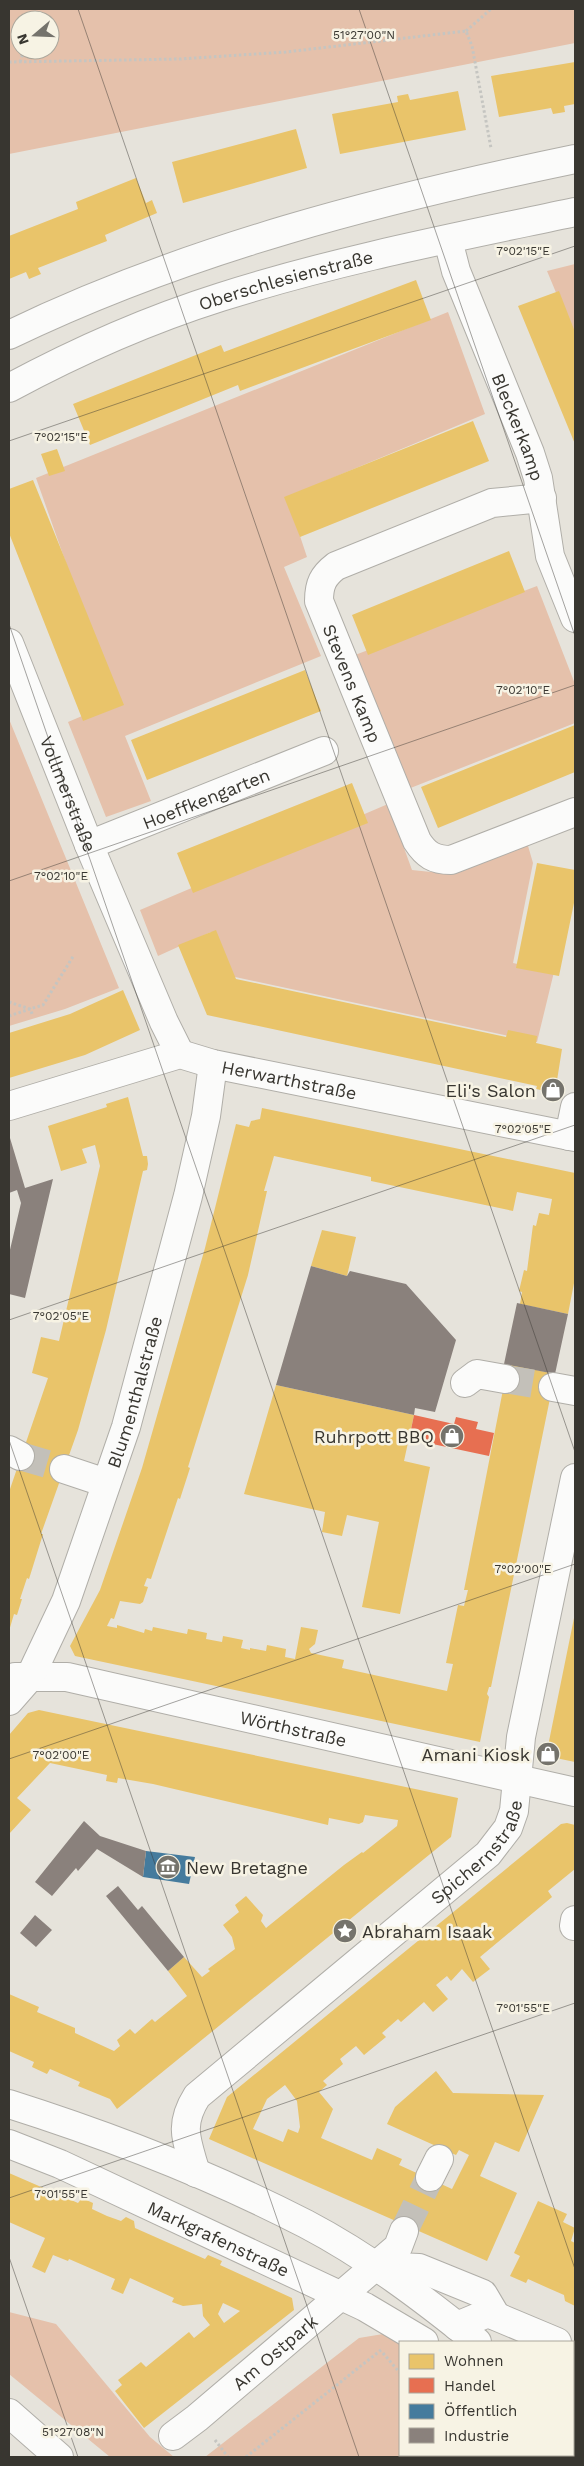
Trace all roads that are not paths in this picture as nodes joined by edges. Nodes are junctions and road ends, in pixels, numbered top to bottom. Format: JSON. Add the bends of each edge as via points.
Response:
{"nodes":[{"id":1,"x":575,"y":160,"type":"edge"},
{"id":2,"x":575,"y":212,"type":"edge"},
{"id":3,"x":448,"y":240,"type":"junction"},
{"id":4,"x":9,"y":335,"type":"edge"},
{"id":5,"x":9,"y":388,"type":"edge"},
{"id":6,"x":542,"y":498,"type":"junction"},
{"id":7,"x":575,"y":618,"type":"edge"},
{"id":8,"x":9,"y":643,"type":"edge"},
{"id":9,"x":324,"y":751,"type":"dead end"},
{"id":10,"x":575,"y":812,"type":"edge"},
{"id":11,"x":89,"y":845,"type":"junction"},
{"id":12,"x":180,"y":1054,"type":"junction"},
{"id":13,"x":212,"y":1064,"type":"junction"},
{"id":14,"x":9,"y":1106,"type":"edge"},
{"id":15,"x":575,"y":1107,"type":"edge"},
{"id":16,"x":572,"y":1137,"type":"edge"},
{"id":17,"x":505,"y":1379,"type":"tunnel mouth"},
{"id":18,"x":465,"y":1383,"type":"dead end"},
{"id":19,"x":64,"y":1469,"type":"tunnel mouth"},
{"id":20,"x":575,"y":1478,"type":"edge"},
{"id":21,"x":106,"y":1483,"type":"junction"},
{"id":22,"x":19,"y":1677,"type":"edge"},
{"id":23,"x":9,"y":1701,"type":"edge"},
{"id":24,"x":517,"y":1780,"type":"junction"},
{"id":25,"x":575,"y":1792,"type":"edge"},
{"id":26,"x":9,"y":2104,"type":"edge"},
{"id":27,"x":9,"y":2144,"type":"edge"},
{"id":28,"x":196,"y":2173,"type":"junction"},
{"id":29,"x":404,"y":2231,"type":"tunnel mouth"},
{"id":30,"x":376,"y":2266,"type":"junction"},
{"id":31,"x":341,"y":2295,"type":"junction"},
{"id":32,"x":496,"y":2316,"type":"junction"},
{"id":33,"x":467,"y":2334,"type":"edge"},
{"id":34,"x":422,"y":2341,"type":"edge"},
{"id":35,"x":555,"y":2341,"type":"edge"},
{"id":36,"x":9,"y":2413,"type":"edge"},
{"id":37,"x":173,"y":2436,"type":"dead end"},
{"id":38,"x":59,"y":2457,"type":"edge"}],
"edges":[{"from":1,"to":4,"type":"main road","via":[[328,217],[124,284]]},
{"from":2,"to":3,"type":"main road","name":"Oberschlesienstraße"},
{"from":3,"to":5,"type":"main road","name":"Oberschlesienstraße","via":[[366,258],[221,297],[109,340]]},
{"from":3,"to":6,"type":"main road","name":"Bleckerkamp","via":[[456,272],[530,453]]},
{"from":6,"to":7,"type":"main road","name":"Bleckerkamp","via":[[550,556]]},
{"from":6,"to":10,"type":"main road","name":"Stevens Kamp","via":[[492,503],[336,566],[325,575],[319,586],[319,601],[416,841],[425,854],[437,860],[451,860]]},
{"from":8,"to":11,"type":"main road","name":"Vollmerstraße"},
{"from":9,"to":11,"type":"main road","name":"Hoeffkengarten"},
{"from":11,"to":12,"type":"main road","name":"Vollmerstraße"},
{"from":12,"to":13,"type":"main road","name":"Herwarthstraße"},
{"from":12,"to":14,"type":"main road"},
{"from":13,"to":16,"type":"main road","name":"Herwarthstraße"},
{"from":13,"to":21,"type":"main road","name":"Blumenthalstraße","via":[[206,1116],[188,1196],[126,1427]]},
{"from":15,"to":16,"type":"main road"},
{"from":17,"to":18,"type":"main road","via":[[477,1374]]},
{"from":19,"to":21,"type":"main road"},
{"from":20,"to":24,"type":"main road","name":"Spichernstraße","via":[[521,1737]]},
{"from":21,"to":22,"type":"main road","name":"Blumenthalstraße","via":[[66,1601]]},
{"from":22,"to":23,"type":"main road","name":"Blumenthalstraße"},
{"from":22,"to":24,"type":"main road","name":"Wörthstraße","via":[[67,1676]]},
{"from":24,"to":25,"type":"main road","name":"Wörthstraße"},
{"from":24,"to":28,"type":"main road","name":"Spichernstraße","via":[[514,1811],[508,1828],[488,1854],[197,2096],[187,2112],[185,2135]]},
{"from":26,"to":28,"type":"main road","via":[[78,2126]]},
{"from":27,"to":31,"type":"main road","name":"Markgrafenstraße","via":[[60,2164]]},
{"from":28,"to":30,"type":"main road","via":[[307,2225]]},
{"from":29,"to":30,"type":"main road","name":"Am Ostpark","via":[[398,2248]]},
{"from":30,"to":31,"type":"main road","name":"Am Ostpark"},
{"from":30,"to":32,"type":"main road","via":[[419,2268],[483,2294]]},
{"from":30,"to":33,"type":"main road"},
{"from":31,"to":34,"type":"main road","name":"Markgrafenstraße"},
{"from":31,"to":37,"type":"main road","name":"Am Ostpark"},
{"from":32,"to":33,"type":"main road","via":[[488,2313]]},
{"from":32,"to":35,"type":"main road"},
{"from":36,"to":38,"type":"main road"}]}
